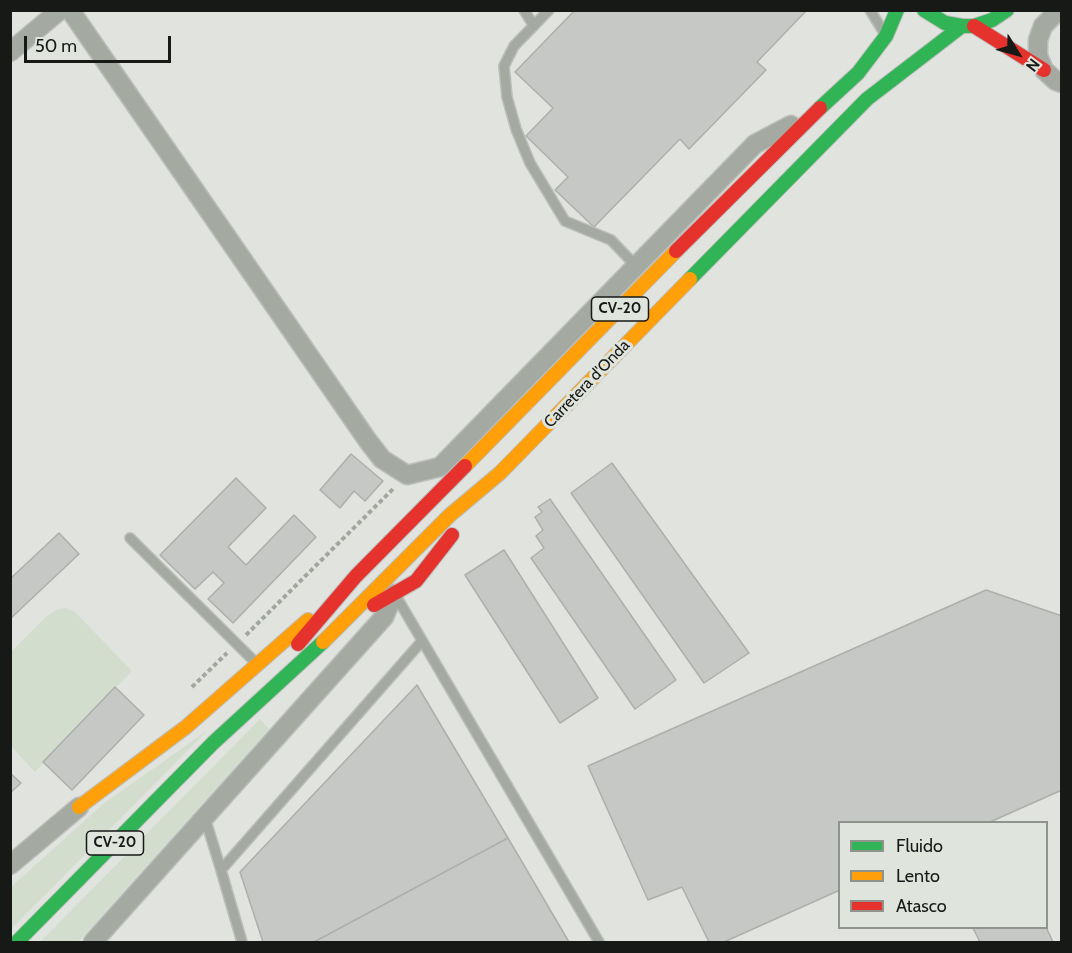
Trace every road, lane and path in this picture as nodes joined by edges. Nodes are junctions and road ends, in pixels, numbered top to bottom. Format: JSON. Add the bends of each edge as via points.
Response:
{"nodes":[{"id":1,"x":60,"y":10,"type":"edge"},
{"id":2,"x":70,"y":10,"type":"edge"},
{"id":3,"x":524,"y":10,"type":"edge"},
{"id":4,"x":549,"y":10,"type":"edge"},
{"id":5,"x":870,"y":10,"type":"edge"},
{"id":6,"x":897,"y":10,"type":"edge"},
{"id":7,"x":924,"y":10,"type":"edge"},
{"id":8,"x":1007,"y":10,"type":"edge"},
{"id":9,"x":1062,"y":11,"type":"edge"},
{"id":10,"x":534,"y":26,"type":"junction"},
{"id":11,"x":968,"y":26,"type":"junction"},
{"id":12,"x":886,"y":36,"type":"junction"},
{"id":13,"x":10,"y":52,"type":"edge"},
{"id":14,"x":1044,"y":70,"type":"junction"},
{"id":15,"x":1062,"y":83,"type":"edge"},
{"id":16,"x":809,"y":117,"type":"junction"},
{"id":17,"x":636,"y":266,"type":"junction"},
{"id":18,"x":649,"y":279,"type":"junction"},
{"id":19,"x":500,"y":473,"type":"junction"},
{"id":20,"x":407,"y":475,"type":"junction"},
{"id":21,"x":130,"y":538,"type":"dead end"},
{"id":22,"x":356,"y":576,"type":"junction"},
{"id":23,"x":394,"y":594,"type":"junction"},
{"id":24,"x":344,"y":623,"type":"junction"},
{"id":25,"x":422,"y":641,"type":"junction"},
{"id":26,"x":237,"y":644,"type":"junction"},
{"id":27,"x":258,"y":665,"type":"junction"},
{"id":28,"x":213,"y":743,"type":"junction"},
{"id":29,"x":79,"y":807,"type":"joint"},
{"id":30,"x":205,"y":817,"type":"junction"},
{"id":31,"x":10,"y":865,"type":"edge"},
{"id":32,"x":220,"y":870,"type":"junction"},
{"id":33,"x":17,"y":942,"type":"edge"},
{"id":34,"x":93,"y":942,"type":"edge"},
{"id":35,"x":242,"y":942,"type":"edge"},
{"id":36,"x":599,"y":942,"type":"edge"}],
"edges":[{"from":1,"to":13,"type":"street"},
{"from":2,"to":20,"type":"street","via":[[368,441],[382,459]]},
{"from":3,"to":10,"type":"lane"},
{"from":4,"to":10,"type":"lane"},
{"from":5,"to":12,"type":"lane"},
{"from":6,"to":12,"type":"main road","name":"Carretera d'Onda","number":"CV-20"},
{"from":7,"to":11,"type":"main road","via":[[945,23]]},
{"from":8,"to":11,"type":"main road","number":"CV-20","via":[[992,20]]},
{"from":9,"to":14,"type":"street","via":[[1043,26],[1038,40],[1038,56]]},
{"from":10,"to":17,"type":"lane","via":[[514,46],[504,66],[507,97],[530,163],[565,220],[611,240]]},
{"from":11,"to":14,"type":"main road"},
{"from":11,"to":19,"type":"main road","name":"Carretera d'Onda","number":"CV-20","via":[[914,61],[867,99]]},
{"from":12,"to":16,"type":"main road","name":"Carretera d'Onda","number":"CV-20","via":[[858,73]]},
{"from":14,"to":15,"type":"street"},
{"from":16,"to":17,"type":"street","name":"Carretera d'Onda","via":[[755,144]]},
{"from":16,"to":18,"type":"main road","name":"Carretera d'Onda","number":"CV-20"},
{"from":17,"to":18,"type":"lane"},
{"from":17,"to":20,"type":"street","name":"Carretera d'Onda","via":[[440,467]]},
{"from":18,"to":22,"type":"main road","name":"Carretera d'Onda","number":"CV-20"},
{"from":19,"to":23,"type":"main road","via":[[416,581]]},
{"from":19,"to":24,"type":"main road","name":"Carretera d'Onda","number":"CV-20","via":[[450,514]]},
{"from":20,"to":26,"type":"path"},
{"from":21,"to":26,"type":"lane"},
{"from":22,"to":27,"type":"main road"},
{"from":22,"to":28,"type":"main road","name":"Carretera d'Onda","number":"CV-20"},
{"from":23,"to":24,"type":"main road"},
{"from":23,"to":25,"type":"lane"},
{"from":23,"to":30,"type":"street","via":[[384,616]]},
{"from":24,"to":28,"type":"main road","name":"Carretera d'Onda","number":"CV-20"},
{"from":25,"to":32,"type":"lane"},
{"from":25,"to":36,"type":"lane"},
{"from":26,"to":27,"type":"lane"},
{"from":27,"to":29,"type":"main road","via":[[186,727]]},
{"from":28,"to":33,"type":"main road","name":"Carretera d'Onda","number":"CV-20"},
{"from":29,"to":31,"type":"street"},
{"from":30,"to":32,"type":"lane"},
{"from":30,"to":34,"type":"street"},
{"from":32,"to":35,"type":"lane"}]}
